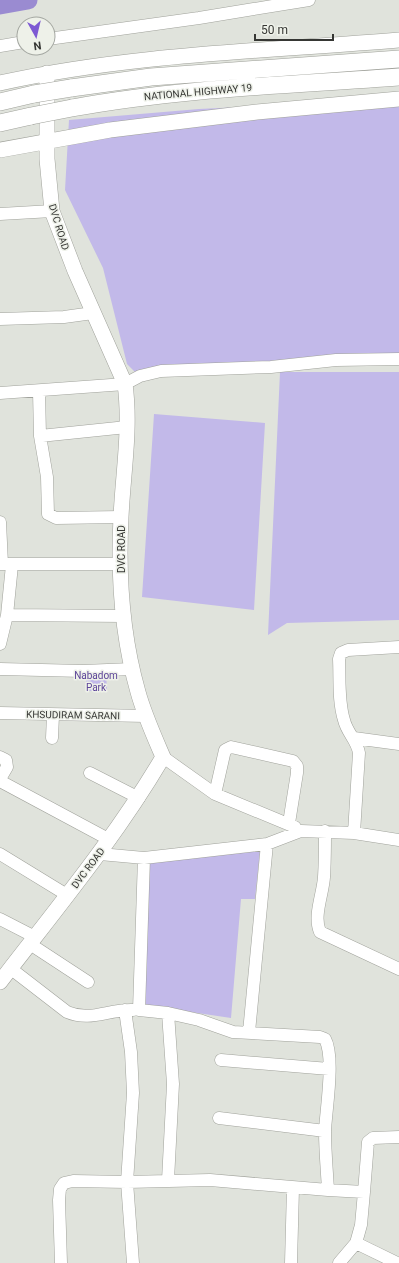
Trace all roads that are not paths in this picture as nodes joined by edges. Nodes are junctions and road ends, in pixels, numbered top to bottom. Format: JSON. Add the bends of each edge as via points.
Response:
{"nodes":[{"id":1,"x":309,"y":0,"type":"edge"},
{"id":2,"x":56,"y":38,"type":"edge"},
{"id":3,"x":399,"y":40,"type":"edge"},
{"id":4,"x":16,"y":43,"type":"edge"},
{"id":5,"x":0,"y":46,"type":"edge"},
{"id":6,"x":399,"y":59,"type":"edge"},
{"id":7,"x":47,"y":73,"type":"junction"},
{"id":8,"x":399,"y":77,"type":"edge"},
{"id":9,"x":0,"y":84,"type":"edge"},
{"id":10,"x":399,"y":99,"type":"edge"},
{"id":11,"x":0,"y":102,"type":"edge"},
{"id":12,"x":0,"y":123,"type":"edge"},
{"id":13,"x":48,"y":141,"type":"junction"},
{"id":14,"x":0,"y":150,"type":"edge"},
{"id":15,"x":52,"y":211,"type":"junction"},
{"id":16,"x":0,"y":214,"type":"edge"},
{"id":17,"x":93,"y":313,"type":"junction"},
{"id":18,"x":0,"y":319,"type":"edge"},
{"id":19,"x":399,"y":359,"type":"edge"},
{"id":20,"x":125,"y":384,"type":"junction"},
{"id":21,"x":39,"y":391,"type":"junction"},
{"id":22,"x":0,"y":393,"type":"edge"},
{"id":23,"x":127,"y":427,"type":"junction"},
{"id":24,"x":40,"y":436,"type":"junction"},
{"id":25,"x":121,"y":517,"type":"junction"},
{"id":26,"x":0,"y":522,"type":"edge"},
{"id":27,"x":5,"y":564,"type":"edge"},
{"id":28,"x":120,"y":564,"type":"junction"},
{"id":29,"x":7,"y":614,"type":"junction"},
{"id":30,"x":124,"y":616,"type":"junction"},
{"id":31,"x":0,"y":644,"type":"edge"},
{"id":32,"x":399,"y":647,"type":"edge"},
{"id":33,"x":0,"y":669,"type":"edge"},
{"id":34,"x":132,"y":669,"type":"junction"},
{"id":35,"x":0,"y":714,"type":"edge"},
{"id":36,"x":52,"y":715,"type":"junction"},
{"id":37,"x":146,"y":716,"type":"junction"},
{"id":38,"x":52,"y":738,"type":"dead end"},
{"id":39,"x":354,"y":738,"type":"junction"},
{"id":40,"x":399,"y":744,"type":"edge"},
{"id":41,"x":0,"y":757,"type":"edge"},
{"id":42,"x":163,"y":757,"type":"junction"},
{"id":43,"x":90,"y":772,"type":"dead end"},
{"id":44,"x":0,"y":780,"type":"edge"},
{"id":45,"x":215,"y":794,"type":"junction"},
{"id":46,"x":139,"y":798,"type":"junction"},
{"id":47,"x":289,"y":823,"type":"junction"},
{"id":48,"x":301,"y":831,"type":"junction"},
{"id":49,"x":324,"y":831,"type":"junction"},
{"id":50,"x":354,"y":832,"type":"junction"},
{"id":51,"x":110,"y":840,"type":"junction"},
{"id":52,"x":399,"y":840,"type":"edge"},
{"id":53,"x":267,"y":844,"type":"junction"},
{"id":54,"x":0,"y":854,"type":"edge"},
{"id":55,"x":100,"y":854,"type":"junction"},
{"id":56,"x":144,"y":858,"type":"junction"},
{"id":57,"x":67,"y":895,"type":"junction"},
{"id":58,"x":0,"y":919,"type":"edge"},
{"id":59,"x":32,"y":940,"type":"junction"},
{"id":60,"x":10,"y":968,"type":"junction"},
{"id":61,"x":399,"y":968,"type":"edge"},
{"id":62,"x":0,"y":982,"type":"edge"},
{"id":63,"x":88,"y":982,"type":"dead end"},
{"id":64,"x":126,"y":1010,"type":"junction"},
{"id":65,"x":139,"y":1010,"type":"junction"},
{"id":66,"x":168,"y":1013,"type":"junction"},
{"id":67,"x":249,"y":1032,"type":"junction"},
{"id":68,"x":221,"y":1060,"type":"dead end"},
{"id":69,"x":329,"y":1069,"type":"junction"},
{"id":70,"x":219,"y":1118,"type":"dead end"},
{"id":71,"x":325,"y":1131,"type":"junction"},
{"id":72,"x":399,"y":1137,"type":"edge"},
{"id":73,"x":168,"y":1180,"type":"junction"},
{"id":74,"x":127,"y":1182,"type":"junction"},
{"id":75,"x":293,"y":1188,"type":"junction"},
{"id":76,"x":328,"y":1190,"type":"junction"},
{"id":77,"x":364,"y":1192,"type":"junction"},
{"id":78,"x":356,"y":1243,"type":"junction"},
{"id":79,"x":61,"y":1263,"type":"edge"},
{"id":80,"x":133,"y":1263,"type":"edge"},
{"id":81,"x":291,"y":1263,"type":"edge"},
{"id":82,"x":339,"y":1263,"type":"edge"},
{"id":83,"x":397,"y":1263,"type":"edge"}],
"edges":[{"from":1,"to":2,"type":"street"},
{"from":3,"to":7,"type":"main road","via":[[111,64]]},
{"from":4,"to":5,"type":"street"},
{"from":6,"to":11,"type":"highway","bridge":true,"via":[[151,76],[34,94]]},
{"from":7,"to":9,"type":"main road"},
{"from":7,"to":13,"type":"main road","name":"DVC ROAD"},
{"from":8,"to":12,"type":"highway","name":"NATIONAL HIGHWAY 19","bridge":true,"via":[[184,92],[121,99]]},
{"from":10,"to":13,"type":"main road","via":[[249,113],[110,130]]},
{"from":13,"to":14,"type":"main road"},
{"from":13,"to":15,"type":"main road","name":"DVC ROAD","via":[[48,186]]},
{"from":15,"to":16,"type":"street"},
{"from":15,"to":17,"type":"main road","name":"DVC ROAD"},
{"from":17,"to":18,"type":"street","via":[[64,317]]},
{"from":17,"to":20,"type":"main road","name":"DVC ROAD"},
{"from":19,"to":20,"type":"street","via":[[336,360],[253,368],[161,371],[140,376]]},
{"from":20,"to":21,"type":"street"},
{"from":20,"to":23,"type":"main road","name":"DVC ROAD"},
{"from":21,"to":22,"type":"street"},
{"from":21,"to":24,"type":"street"},
{"from":23,"to":24,"type":"street"},
{"from":23,"to":25,"type":"main road","name":"DVC ROAD"},
{"from":24,"to":25,"type":"street","via":[[47,477],[48,514],[56,518]]},
{"from":25,"to":28,"type":"main road","name":"DVC ROAD"},
{"from":26,"to":27,"type":"street"},
{"from":27,"to":28,"type":"street"},
{"from":27,"to":29,"type":"street"},
{"from":28,"to":30,"type":"main road","name":"DVC ROAD"},
{"from":29,"to":30,"type":"street"},
{"from":29,"to":31,"type":"street"},
{"from":30,"to":34,"type":"main road","name":"DVC ROAD"},
{"from":32,"to":39,"type":"street","via":[[348,650],[342,653],[339,659],[343,719],[347,730]]},
{"from":33,"to":34,"type":"street"},
{"from":34,"to":37,"type":"main road","name":"DVC ROAD"},
{"from":35,"to":36,"type":"street","name":"KHSUDIRAM SARANI"},
{"from":36,"to":37,"type":"street","name":"KHSUDIRAM SARANI"},
{"from":36,"to":38,"type":"street"},
{"from":37,"to":42,"type":"main road","name":"DVC ROAD"},
{"from":39,"to":40,"type":"street"},
{"from":39,"to":50,"type":"street","via":[[360,753]]},
{"from":41,"to":44,"type":"street","via":[[6,760],[7,766]]},
{"from":42,"to":45,"type":"street"},
{"from":42,"to":46,"type":"main road","name":"DVC ROAD"},
{"from":43,"to":46,"type":"street"},
{"from":44,"to":51,"type":"street"},
{"from":45,"to":47,"type":"street"},
{"from":45,"to":47,"type":"street","via":[[227,747],[293,762],[297,766],[297,773]]},
{"from":46,"to":51,"type":"main road","name":"DVC ROAD"},
{"from":47,"to":48,"type":"street"},
{"from":48,"to":49,"type":"street"},
{"from":48,"to":53,"type":"street"},
{"from":49,"to":50,"type":"street"},
{"from":49,"to":61,"type":"street","via":[[324,879],[317,919],[320,932]]},
{"from":50,"to":52,"type":"street"},
{"from":51,"to":55,"type":"main road","name":"DVC ROAD"},
{"from":53,"to":56,"type":"street"},
{"from":53,"to":67,"type":"street"},
{"from":54,"to":57,"type":"street"},
{"from":55,"to":56,"type":"street"},
{"from":55,"to":57,"type":"main road","name":"DVC ROAD"},
{"from":56,"to":65,"type":"street"},
{"from":57,"to":59,"type":"main road","name":"DVC ROAD"},
{"from":58,"to":59,"type":"street"},
{"from":59,"to":60,"type":"main road","name":"DVC ROAD"},
{"from":59,"to":63,"type":"street"},
{"from":60,"to":62,"type":"main road","name":"DVC ROAD"},
{"from":60,"to":64,"type":"street","via":[[67,1012],[78,1016],[90,1017]]},
{"from":64,"to":65,"type":"street"},
{"from":64,"to":74,"type":"street","via":[[133,1093]]},
{"from":65,"to":66,"type":"street"},
{"from":66,"to":67,"type":"street","via":[[233,1032]]},
{"from":66,"to":73,"type":"street","via":[[173,1084]]},
{"from":67,"to":69,"type":"street","via":[[325,1039]]},
{"from":68,"to":69,"type":"street"},
{"from":69,"to":71,"type":"street"},
{"from":70,"to":71,"type":"street"},
{"from":71,"to":76,"type":"street"},
{"from":72,"to":77,"type":"street","via":[[373,1138],[368,1142]]},
{"from":73,"to":74,"type":"street"},
{"from":73,"to":75,"type":"street","via":[[210,1180]]},
{"from":74,"to":79,"type":"street","via":[[64,1183],[60,1189],[59,1200]]},
{"from":74,"to":80,"type":"street"},
{"from":75,"to":76,"type":"street"},
{"from":75,"to":81,"type":"street"},
{"from":76,"to":77,"type":"street"},
{"from":77,"to":78,"type":"street","via":[[361,1225]]},
{"from":78,"to":82,"type":"street"},
{"from":78,"to":83,"type":"street"}]}
